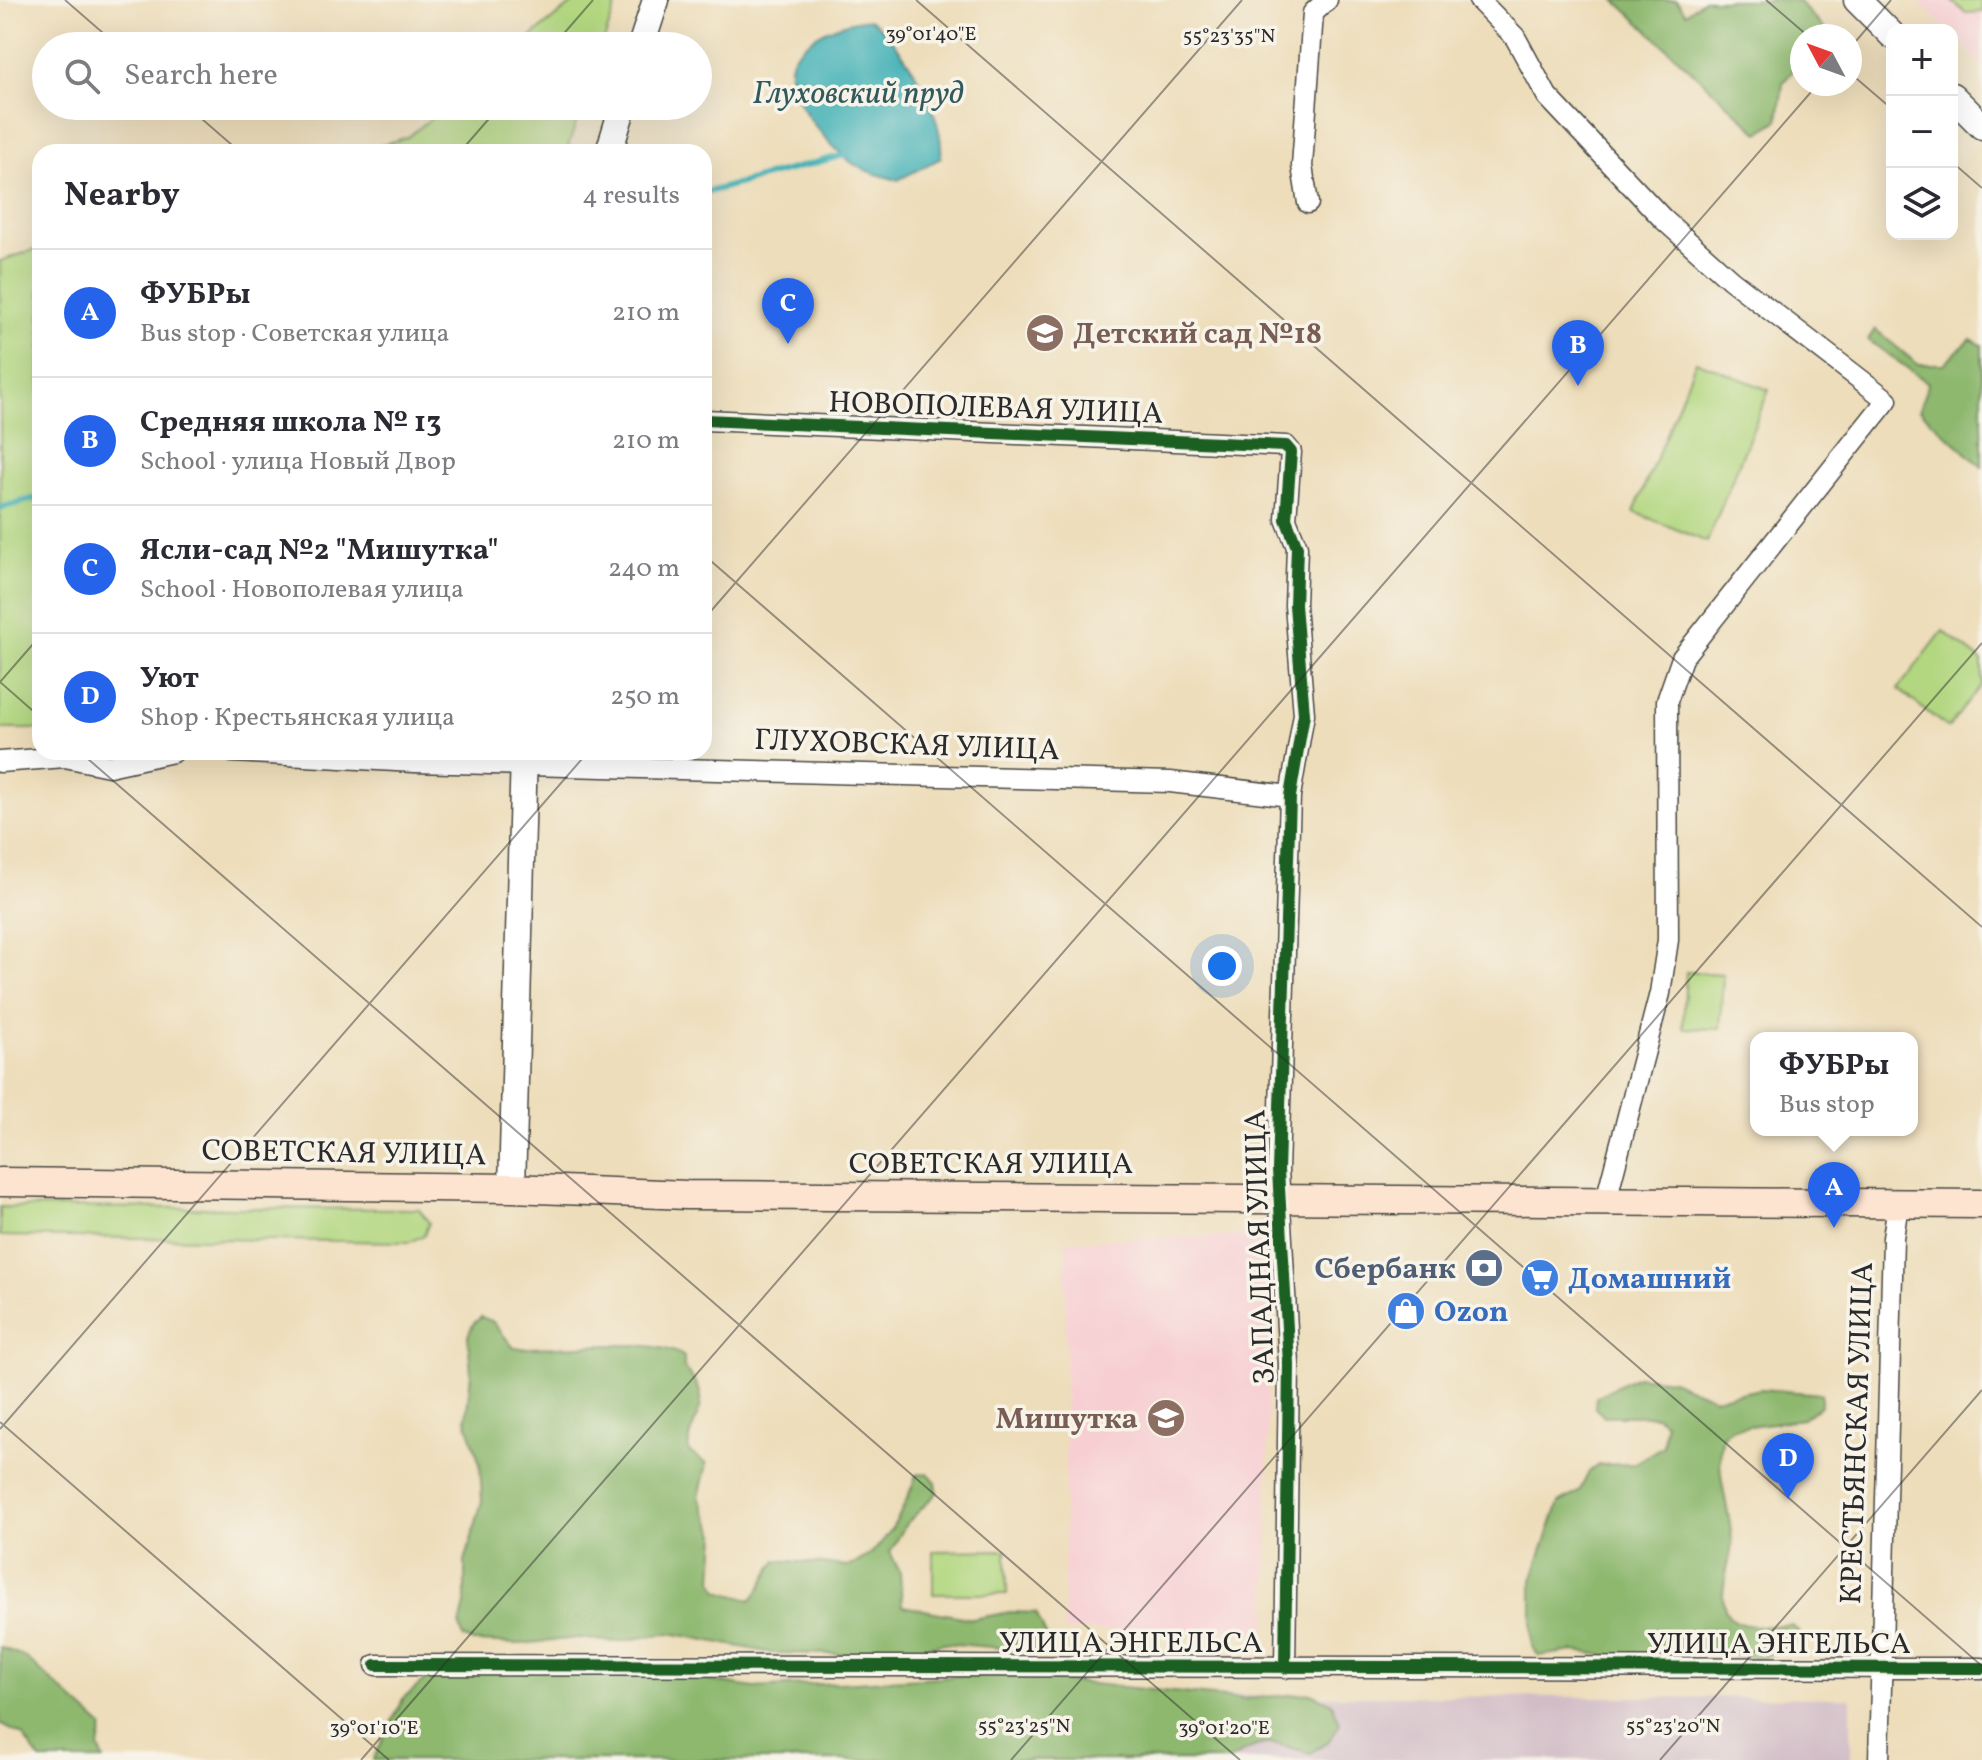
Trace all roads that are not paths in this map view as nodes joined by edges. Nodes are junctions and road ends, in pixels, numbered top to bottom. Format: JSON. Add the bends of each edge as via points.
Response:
{"nodes":[{"id":1,"x":656,"y":0,"type":"edge"},
{"id":2,"x":1327,"y":0,"type":"edge"},
{"id":3,"x":1479,"y":0,"type":"edge"},
{"id":4,"x":1857,"y":0,"type":"edge"},
{"id":5,"x":1886,"y":29,"type":"edge"},
{"id":6,"x":646,"y":32,"type":"edge"},
{"id":7,"x":1958,"y":102,"type":"edge"},
{"id":8,"x":619,"y":120,"type":"edge"},
{"id":9,"x":1982,"y":126,"type":"edge"},
{"id":10,"x":611,"y":144,"type":"edge"},
{"id":11,"x":1308,"y":203,"type":"dead end"},
{"id":12,"x":712,"y":420,"type":"edge"},
{"id":13,"x":1286,"y":446,"type":"joint"},
{"id":14,"x":32,"y":760,"type":"edge"},
{"id":15,"x":80,"y":760,"type":"edge"},
{"id":16,"x":136,"y":760,"type":"edge"},
{"id":17,"x":378,"y":760,"type":"edge"},
{"id":18,"x":469,"y":760,"type":"edge"},
{"id":19,"x":524,"y":760,"type":"edge"},
{"id":20,"x":578,"y":760,"type":"edge"},
{"id":21,"x":0,"y":762,"type":"edge"},
{"id":22,"x":1290,"y":796,"type":"junction"},
{"id":23,"x":0,"y":1182,"type":"edge"},
{"id":24,"x":512,"y":1188,"type":"junction"},
{"id":25,"x":1280,"y":1198,"type":"junction"},
{"id":26,"x":1606,"y":1200,"type":"junction"},
{"id":27,"x":1898,"y":1204,"type":"junction"},
{"id":28,"x":1982,"y":1204,"type":"edge"},
{"id":29,"x":376,"y":1665,"type":"dead end"},
{"id":30,"x":1285,"y":1668,"type":"junction"},
{"id":31,"x":1982,"y":1668,"type":"edge"},
{"id":32,"x":1879,"y":1669,"type":"junction"},
{"id":33,"x":1879,"y":1760,"type":"edge"}],
"edges":[{"from":1,"to":6,"type":"street"},
{"from":2,"to":11,"type":"street","via":[[1313,13],[1302,166]]},
{"from":3,"to":26,"type":"street","via":[[1515,37],[1547,96],[1663,219],[1731,280],[1887,400],[1682,658],[1667,701],[1668,940],[1660,993]]},
{"from":4,"to":5,"type":"street"},
{"from":7,"to":9,"type":"street"},
{"from":8,"to":10,"type":"street"},
{"from":12,"to":13,"type":"street","name":"НОВОПОЛЕВАЯ УЛИЦА"},
{"from":13,"to":22,"type":"street","name":"ЗАПАДНАЯ УЛИЦА","via":[[1291,452],[1286,519],[1297,547],[1295,605],[1304,714]]},
{"from":14,"to":21,"type":"street"},
{"from":15,"to":16,"type":"street","via":[[109,766]]},
{"from":17,"to":18,"type":"street","name":"ГЛУХОВСКАЯ УЛИЦА"},
{"from":19,"to":24,"type":"street"},
{"from":20,"to":22,"type":"street","name":"ГЛУХОВСКАЯ УЛИЦА","via":[[1170,782]]},
{"from":22,"to":25,"type":"street","name":"ЗАПАДНАЯ УЛИЦА"},
{"from":23,"to":24,"type":"main road","name":"СОВЕТСКАЯ УЛИЦА"},
{"from":24,"to":25,"type":"main road","name":"СОВЕТСКАЯ УЛИЦА","via":[[687,1195]]},
{"from":25,"to":26,"type":"main road","name":"СОВЕТСКАЯ УЛИЦА"},
{"from":25,"to":30,"type":"street","name":"ЗАПАДНАЯ УЛИЦА","via":[[1289,1364]]},
{"from":26,"to":27,"type":"main road","name":"СОВЕТСКАЯ УЛИЦА"},
{"from":27,"to":28,"type":"main road","name":"СОВЕТСКАЯ УЛИЦА"},
{"from":27,"to":32,"type":"street","name":"КРЕСТЬЯНСКАЯ УЛИЦА"},
{"from":29,"to":30,"type":"street","name":"УЛИЦА ЭНГЕЛЬСА"},
{"from":30,"to":32,"type":"street","name":"УЛИЦА ЭНГЕЛЬСА"},
{"from":31,"to":32,"type":"street","name":"УЛИЦА ЭНГЕЛЬСА"},
{"from":32,"to":33,"type":"street","name":"КРЕСТЬЯНСКАЯ УЛИЦА"}]}
